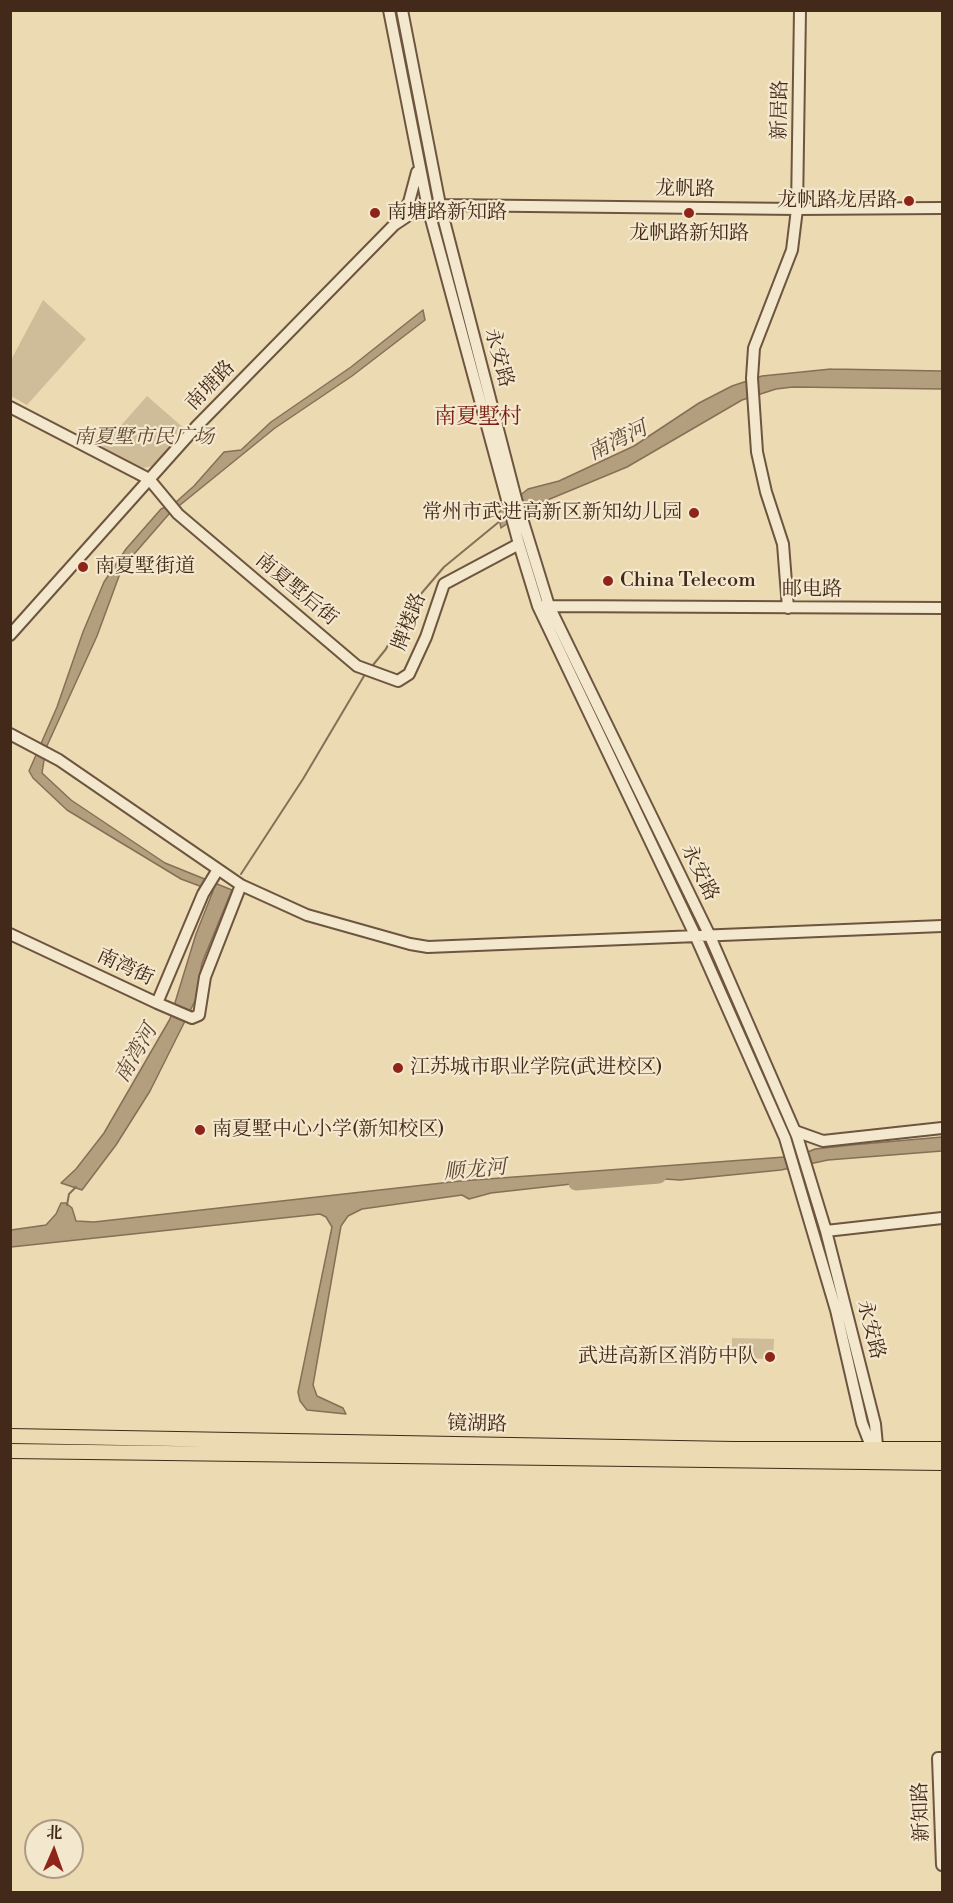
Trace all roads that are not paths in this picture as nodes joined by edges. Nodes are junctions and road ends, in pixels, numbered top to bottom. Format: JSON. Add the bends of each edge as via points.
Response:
{"nodes":[{"id":1,"x":389,"y":10,"type":"edge"},
{"id":2,"x":402,"y":10,"type":"edge"},
{"id":3,"x":800,"y":10,"type":"edge"},
{"id":4,"x":416,"y":151,"type":"junction"},
{"id":5,"x":440,"y":205,"type":"junction"},
{"id":6,"x":428,"y":208,"type":"junction"},
{"id":7,"x":942,"y":208,"type":"edge"},
{"id":8,"x":797,"y":209,"type":"junction"},
{"id":9,"x":394,"y":225,"type":"junction"},
{"id":10,"x":10,"y":407,"type":"edge"},
{"id":11,"x":149,"y":479,"type":"junction"},
{"id":12,"x":513,"y":502,"type":"junction"},
{"id":13,"x":520,"y":528,"type":"junction"},
{"id":14,"x":519,"y":544,"type":"junction"},
{"id":15,"x":544,"y":606,"type":"junction"},
{"id":16,"x":788,"y":608,"type":"junction"},
{"id":17,"x":942,"y":608,"type":"edge"},
{"id":18,"x":10,"y":635,"type":"edge"},
{"id":19,"x":398,"y":681,"type":"joint"},
{"id":20,"x":10,"y":734,"type":"edge"},
{"id":21,"x":214,"y":874,"type":"junction"},
{"id":22,"x":241,"y":885,"type":"junction"},
{"id":23,"x":942,"y":926,"type":"edge"},
{"id":24,"x":10,"y":934,"type":"edge"},
{"id":25,"x":708,"y":934,"type":"junction"},
{"id":26,"x":695,"y":935,"type":"junction"},
{"id":27,"x":157,"y":1003,"type":"junction"},
{"id":28,"x":942,"y":1128,"type":"edge"},
{"id":29,"x":796,"y":1133,"type":"junction"},
{"id":30,"x":942,"y":1218,"type":"edge"},
{"id":31,"x":826,"y":1231,"type":"junction"},
{"id":32,"x":10,"y":1436,"type":"edge"},
{"id":33,"x":874,"y":1447,"type":"junction"},
{"id":34,"x":942,"y":1449,"type":"edge"},
{"id":35,"x":10,"y":1451,"type":"edge"},
{"id":36,"x":878,"y":1462,"type":"junction"},
{"id":37,"x":942,"y":1464,"type":"edge"},
{"id":38,"x":940,"y":1758,"type":"edge"},
{"id":39,"x":942,"y":1865,"type":"edge"}],
"edges":[{"from":1,"to":4,"type":"street","name":"永安路"},
{"from":2,"to":5,"type":"street","name":"永安路"},
{"from":3,"to":8,"type":"street","name":"新居路"},
{"from":4,"to":6,"type":"street","name":"永安路"},
{"from":4,"to":9,"type":"street","via":[[417,179],[409,202]]},
{"from":5,"to":6,"type":"street","name":"龙帆路"},
{"from":5,"to":8,"type":"street","name":"龙帆路"},
{"from":5,"to":12,"type":"street","name":"永安路"},
{"from":6,"to":9,"type":"street","name":"南塘路","via":[[415,211]]},
{"from":6,"to":12,"type":"street","name":"永安路"},
{"from":7,"to":8,"type":"street","name":"龙帆路"},
{"from":8,"to":16,"type":"street","name":"新居路","via":[[788,265],[754,348],[752,378],[764,483],[783,544]]},
{"from":9,"to":11,"type":"street","name":"南塘路"},
{"from":10,"to":11,"type":"street"},
{"from":11,"to":18,"type":"street","name":"南塘路"},
{"from":11,"to":19,"type":"street","name":"南夏墅后街","via":[[178,513],[357,666]]},
{"from":12,"to":13,"type":"street","name":"永安路"},
{"from":13,"to":14,"type":"street","name":"永安路"},
{"from":13,"to":15,"type":"street","name":"永安路"},
{"from":14,"to":15,"type":"street","name":"永安路"},
{"from":14,"to":19,"type":"street","name":"牌楼路","via":[[444,584],[409,674]]},
{"from":15,"to":16,"type":"street","name":"邮电路"},
{"from":15,"to":25,"type":"street","name":"永安路"},
{"from":15,"to":26,"type":"street","name":"永安路"},
{"from":16,"to":17,"type":"street","name":"邮电路"},
{"from":20,"to":21,"type":"street","via":[[59,760]]},
{"from":21,"to":22,"type":"street"},
{"from":21,"to":27,"type":"street","name":"南湾街"},
{"from":22,"to":26,"type":"street","via":[[307,915],[428,946]]},
{"from":22,"to":27,"type":"street","via":[[205,977],[199,1015],[192,1018]]},
{"from":23,"to":25,"type":"street"},
{"from":24,"to":27,"type":"street","name":"南湾街"},
{"from":25,"to":26,"type":"street"},
{"from":25,"to":29,"type":"street","name":"永安路"},
{"from":26,"to":33,"type":"street","name":"永安路","via":[[797,1172]]},
{"from":28,"to":29,"type":"street","via":[[823,1140]]},
{"from":29,"to":31,"type":"street","name":"永安路"},
{"from":30,"to":31,"type":"street"},
{"from":31,"to":33,"type":"street","name":"永安路","via":[[875,1424]]},
{"from":32,"to":33,"type":"main road","name":"镜湖路","via":[[723,1449]]},
{"from":33,"to":34,"type":"main road","name":"镜湖路"},
{"from":33,"to":36,"type":"street","name":"永安路"},
{"from":35,"to":36,"type":"main road","name":"镜湖路"},
{"from":36,"to":37,"type":"main road","name":"镜湖路"},
{"from":38,"to":39,"type":"street","name":"新知路"}]}
